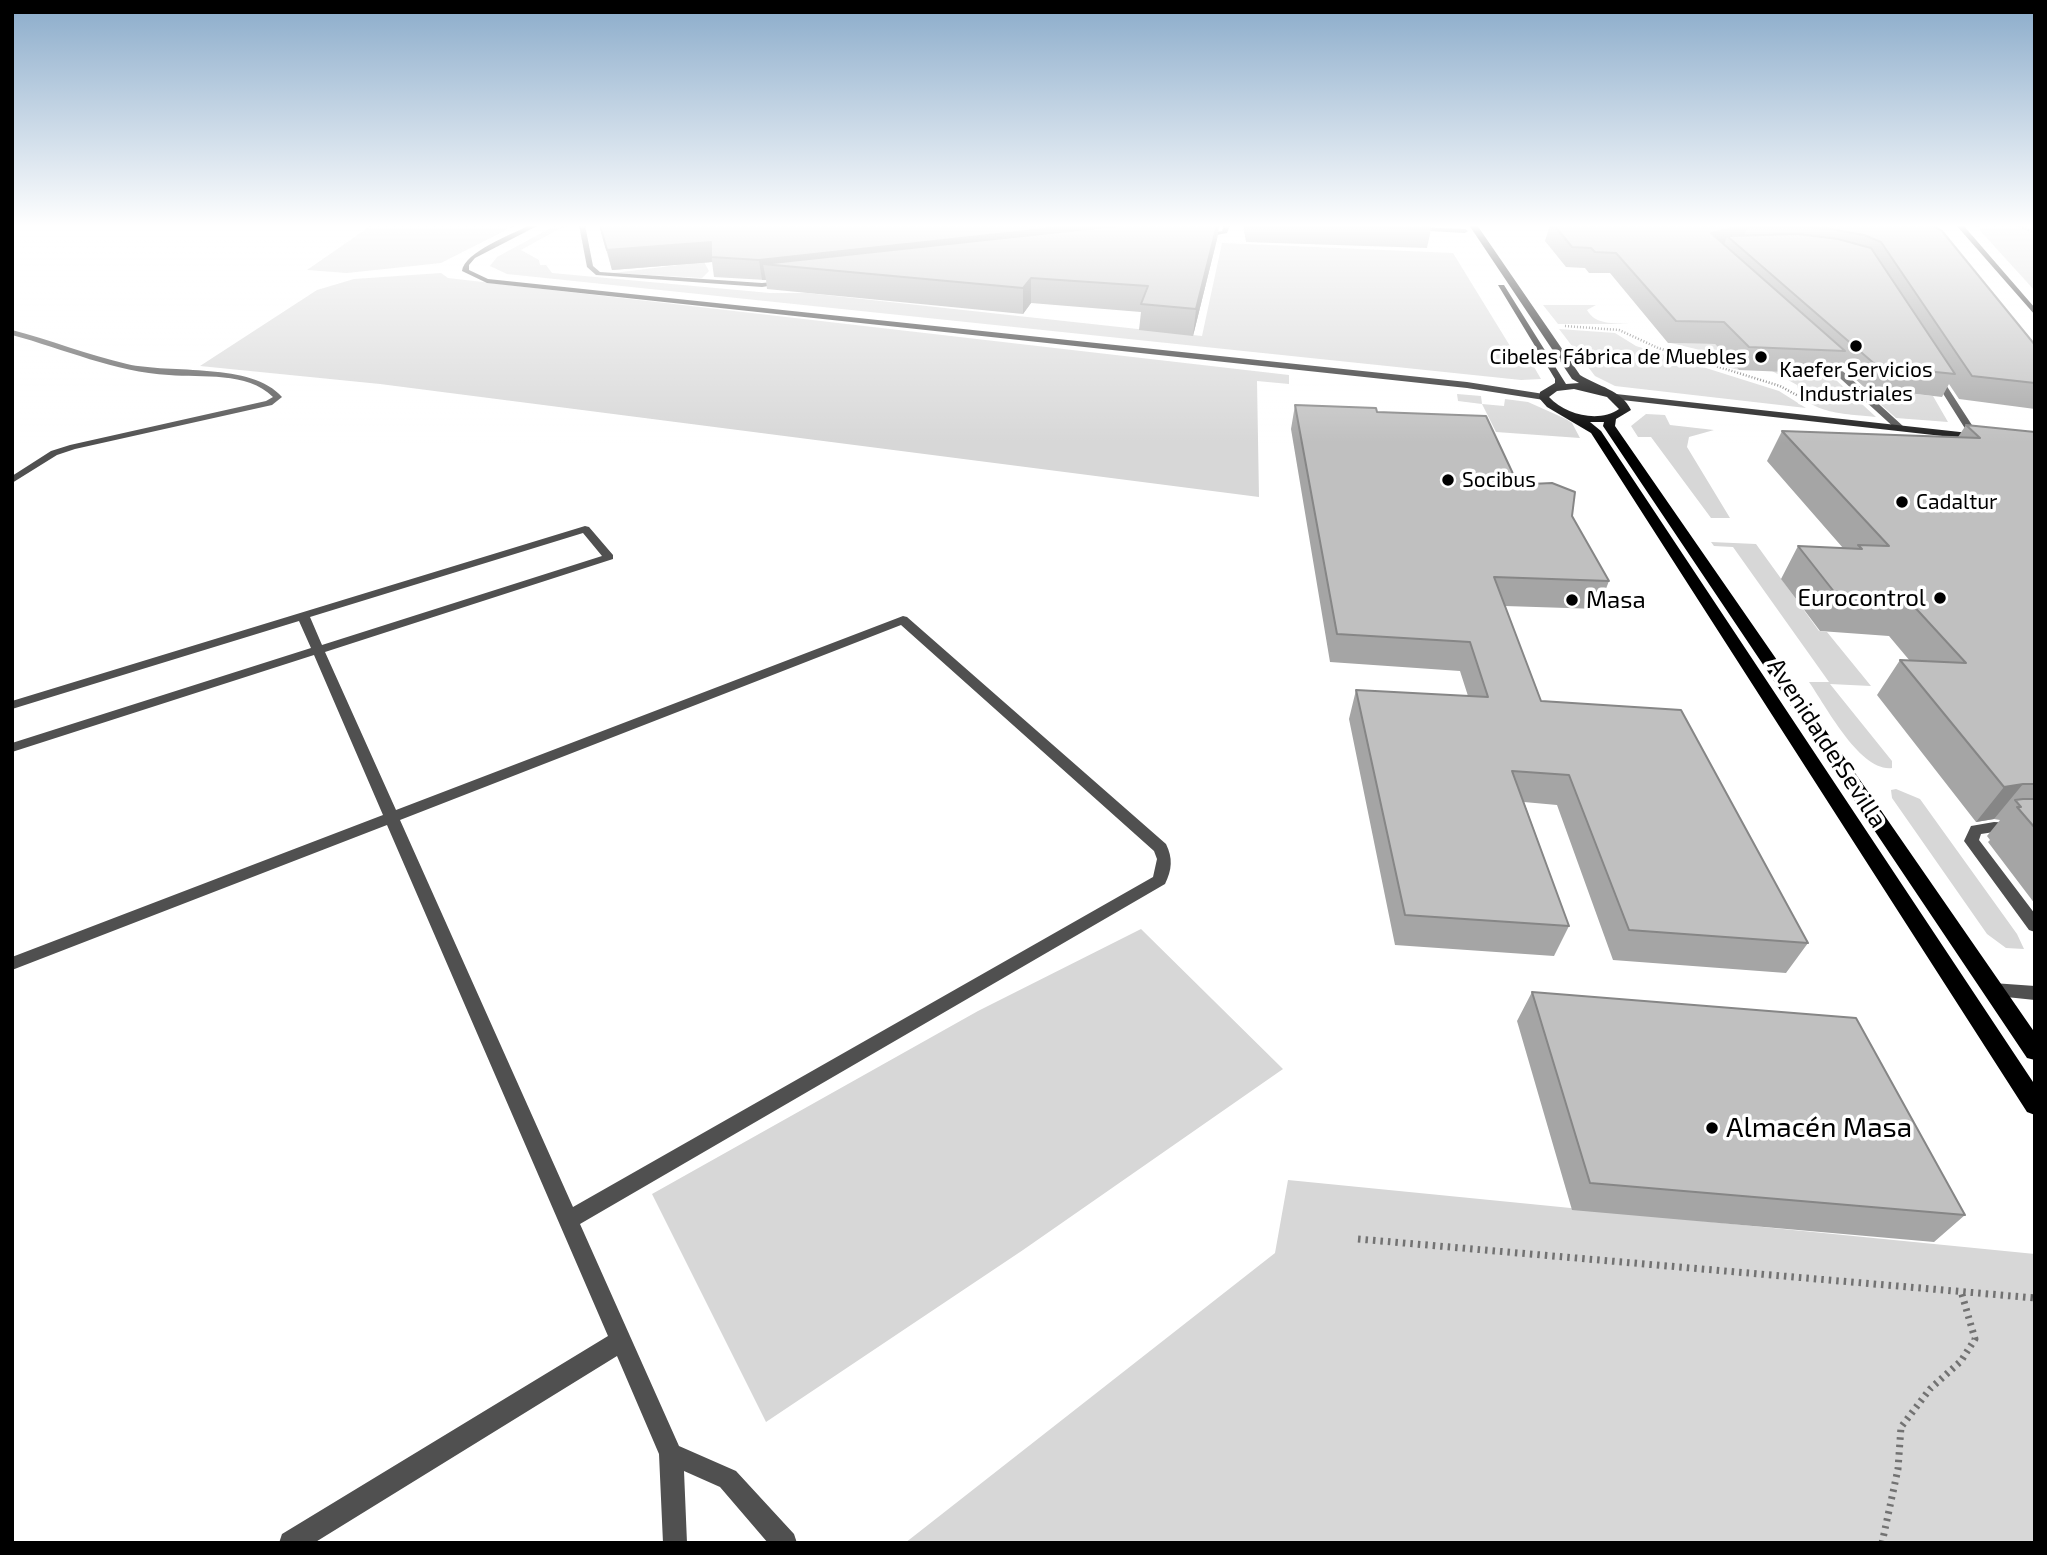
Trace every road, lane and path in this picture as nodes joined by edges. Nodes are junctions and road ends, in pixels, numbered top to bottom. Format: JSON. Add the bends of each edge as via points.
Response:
{"nodes":[{"id":1,"x":643,"y":298,"type":"edge"},
{"id":2,"x":1510,"y":298,"type":"edge"},
{"id":3,"x":1520,"y":298,"type":"edge"},
{"id":4,"x":2022,"y":298,"type":"edge"},
{"id":5,"x":2035,"y":313,"type":"edge"},
{"id":6,"x":1541,"y":325,"type":"junction"},
{"id":7,"x":12,"y":332,"type":"edge"},
{"id":8,"x":1811,"y":346,"type":"edge"},
{"id":9,"x":1931,"y":367,"type":"edge"},
{"id":10,"x":1597,"y":390,"type":"junction"},
{"id":11,"x":1549,"y":392,"type":"junction"},
{"id":12,"x":1616,"y":397,"type":"junction"},
{"id":13,"x":1654,"y":404,"type":"junction"},
{"id":14,"x":1625,"y":406,"type":"junction"},
{"id":15,"x":1572,"y":415,"type":"junction"},
{"id":16,"x":1611,"y":418,"type":"junction"},
{"id":17,"x":1824,"y":422,"type":"junction"},
{"id":18,"x":1901,"y":429,"type":"junction"},
{"id":19,"x":1974,"y":436,"type":"junction"},
{"id":20,"x":1985,"y":438,"type":"edge"},
{"id":21,"x":12,"y":480,"type":"edge"},
{"id":22,"x":303,"y":616,"type":"junction"},
{"id":23,"x":318,"y":650,"type":"junction"},
{"id":24,"x":12,"y":705,"type":"edge"},
{"id":25,"x":12,"y":748,"type":"edge"},
{"id":26,"x":392,"y":818,"type":"junction"},
{"id":27,"x":2035,"y":829,"type":"edge"},
{"id":28,"x":2035,"y":926,"type":"edge"},
{"id":29,"x":12,"y":964,"type":"edge"},
{"id":30,"x":1993,"y":990,"type":"junction"},
{"id":31,"x":2035,"y":993,"type":"edge"},
{"id":32,"x":2035,"y":1051,"type":"edge"},
{"id":33,"x":2035,"y":1105,"type":"edge"},
{"id":34,"x":569,"y":1220,"type":"junction"},
{"id":35,"x":1358,"y":1239,"type":"dead end"},
{"id":36,"x":1961,"y":1291,"type":"junction"},
{"id":37,"x":2035,"y":1298,"type":"edge"},
{"id":38,"x":622,"y":1340,"type":"junction"},
{"id":39,"x":671,"y":1454,"type":"junction"},
{"id":40,"x":291,"y":1543,"type":"edge"},
{"id":41,"x":675,"y":1543,"type":"edge"},
{"id":42,"x":785,"y":1543,"type":"edge"},
{"id":43,"x":1882,"y":1543,"type":"edge"}],
"edges":[{"from":1,"to":11,"type":"street"},
{"from":2,"to":11,"type":"main road","via":[[1560,379],[1561,384]]},
{"from":3,"to":6,"type":"main road"},
{"from":4,"to":5,"type":"street"},
{"from":6,"to":10,"type":"main road","via":[[1576,377]]},
{"from":6,"to":17,"type":"path","via":[[1619,330],[1658,348],[1780,386],[1804,399]]},
{"from":7,"to":21,"type":"street","via":[[130,369],[235,377],[260,384],[278,397],[269,403],[64,450]]},
{"from":8,"to":18,"type":"street"},
{"from":9,"to":19,"type":"street"},
{"from":10,"to":11,"type":"main road"},
{"from":10,"to":12,"type":"main road"},
{"from":11,"to":15,"type":"main road","name":"Avenida de Sevilla","via":[[1553,408]]},
{"from":12,"to":13,"type":"street"},
{"from":12,"to":14,"type":"main road"},
{"from":13,"to":14,"type":"street"},
{"from":13,"to":17,"type":"street"},
{"from":14,"to":16,"type":"main road","via":[[1623,413]]},
{"from":15,"to":16,"type":"main road"},
{"from":15,"to":33,"type":"main road","name":"Avenida de Sevilla","via":[[1595,431]]},
{"from":16,"to":30,"type":"main road","name":"Avenida de Sevilla","via":[[1609,426]]},
{"from":17,"to":18,"type":"street"},
{"from":18,"to":19,"type":"street"},
{"from":19,"to":20,"type":"street"},
{"from":22,"to":23,"type":"street"},
{"from":22,"to":23,"type":"street","via":[[584,529],[608,557]]},
{"from":22,"to":24,"type":"street"},
{"from":23,"to":25,"type":"street"},
{"from":23,"to":26,"type":"street"},
{"from":26,"to":29,"type":"street"},
{"from":26,"to":34,"type":"street"},
{"from":26,"to":34,"type":"street","via":[[903,620],[1161,848],[1166,859],[1160,880]]},
{"from":27,"to":28,"type":"street","via":[[1984,827],[1972,834],[1971,841]]},
{"from":30,"to":31,"type":"street"},
{"from":30,"to":32,"type":"main road","name":"Avenida de Sevilla"},
{"from":34,"to":38,"type":"street"},
{"from":35,"to":36,"type":"path"},
{"from":36,"to":37,"type":"path"},
{"from":36,"to":43,"type":"path","via":[[1975,1339],[1901,1427],[1898,1469]]},
{"from":38,"to":39,"type":"street"},
{"from":38,"to":40,"type":"street"},
{"from":39,"to":41,"type":"street"},
{"from":39,"to":42,"type":"street","via":[[729,1479]]}]}
